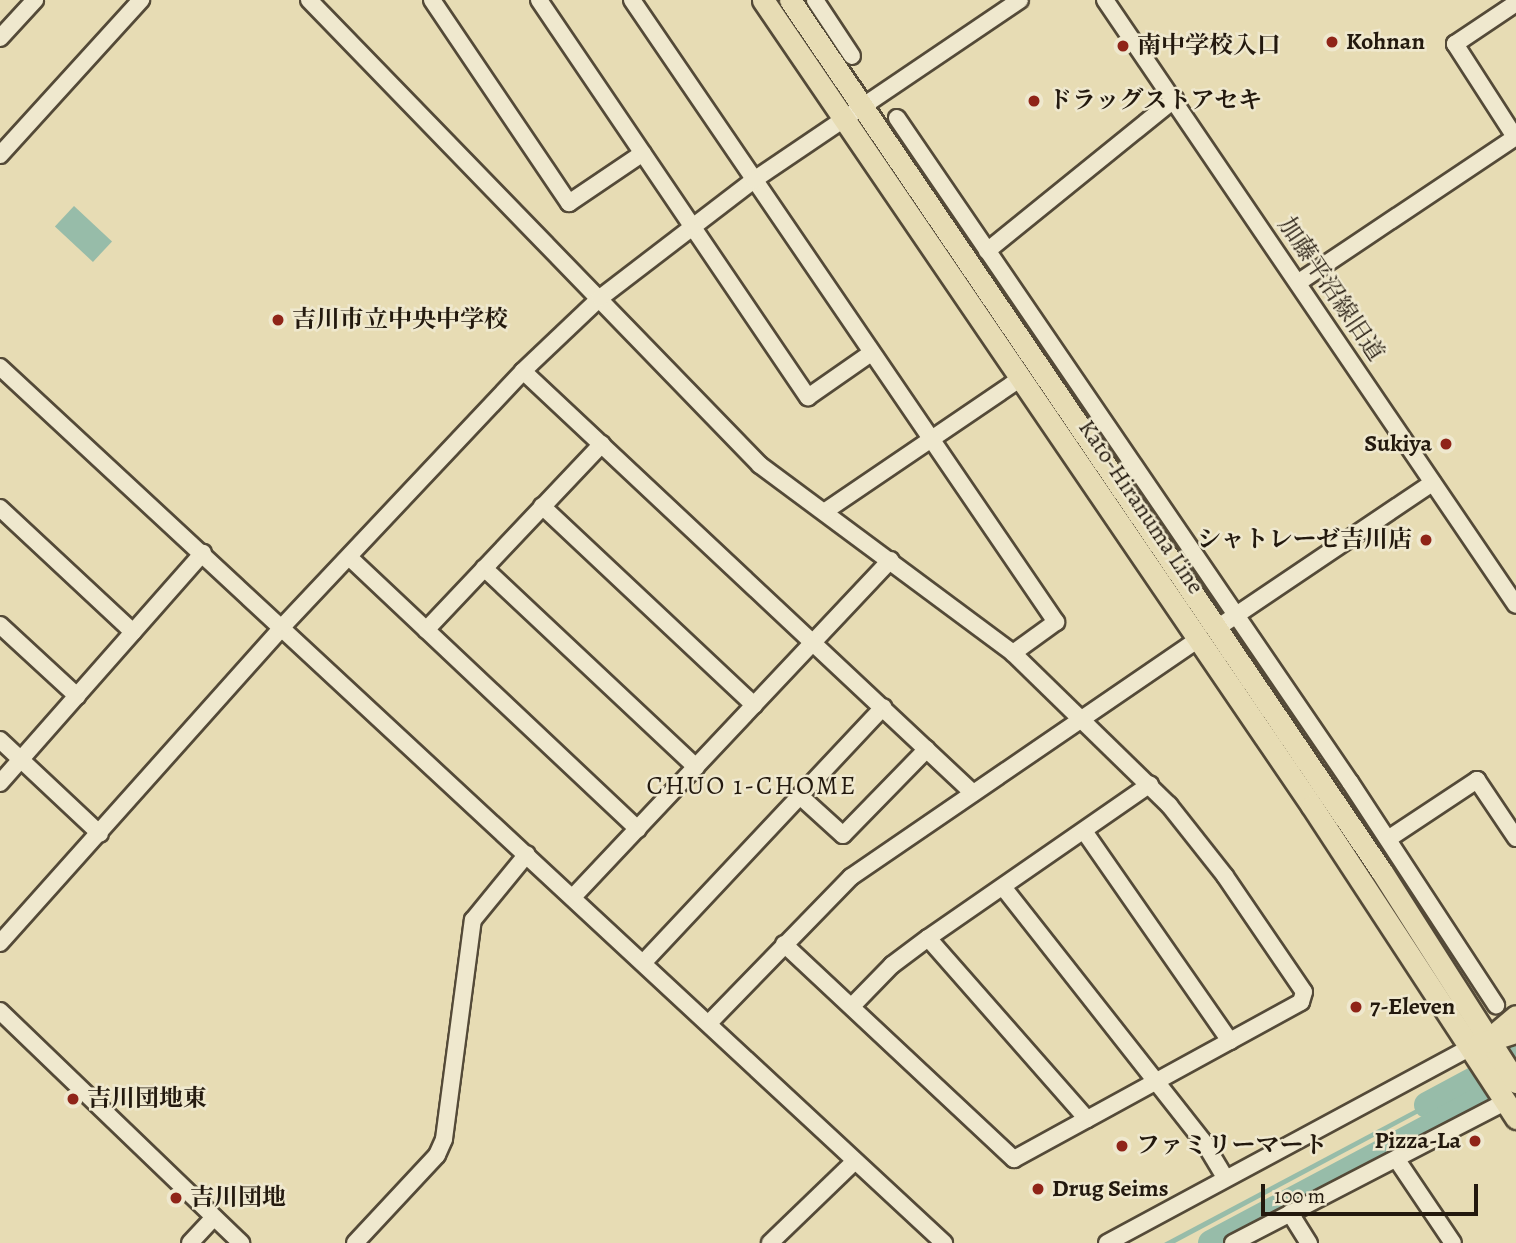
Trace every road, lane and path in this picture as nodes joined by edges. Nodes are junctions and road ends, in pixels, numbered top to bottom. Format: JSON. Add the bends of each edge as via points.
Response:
{"nodes":[{"id":1,"x":35,"y":0,"type":"edge"},
{"id":2,"x":141,"y":0,"type":"edge"},
{"id":3,"x":309,"y":0,"type":"edge"},
{"id":4,"x":432,"y":0,"type":"edge"},
{"id":5,"x":540,"y":0,"type":"edge"},
{"id":6,"x":632,"y":0,"type":"edge"},
{"id":7,"x":763,"y":0,"type":"edge"},
{"id":8,"x":790,"y":0,"type":"edge"},
{"id":9,"x":815,"y":0,"type":"edge"},
{"id":10,"x":1020,"y":0,"type":"edge"},
{"id":11,"x":1105,"y":0,"type":"edge"},
{"id":12,"x":1516,"y":3,"type":"edge"},
{"id":13,"x":0,"y":38,"type":"edge"},
{"id":14,"x":852,"y":56,"type":"dead end"},
{"id":15,"x":1175,"y":99,"type":"junction"},
{"id":16,"x":863,"y":106,"type":"junction"},
{"id":17,"x":844,"y":118,"type":"junction"},
{"id":18,"x":897,"y":118,"type":"dead end"},
{"id":19,"x":1516,"y":137,"type":"edge"},
{"id":20,"x":643,"y":153,"type":"junction"},
{"id":21,"x":0,"y":155,"type":"edge"},
{"id":22,"x":921,"y":173,"type":"junction"},
{"id":23,"x":754,"y":180,"type":"junction"},
{"id":24,"x":691,"y":224,"type":"junction"},
{"id":25,"x":987,"y":251,"type":"junction"},
{"id":26,"x":1299,"y":282,"type":"junction"},
{"id":27,"x":600,"y":298,"type":"junction"},
{"id":28,"x":870,"y":353,"type":"junction"},
{"id":29,"x":1058,"y":353,"type":"junction"},
{"id":30,"x":0,"y":367,"type":"edge"},
{"id":31,"x":523,"y":371,"type":"junction"},
{"id":32,"x":1029,"y":372,"type":"junction"},
{"id":33,"x":930,"y":442,"type":"junction"},
{"id":34,"x":601,"y":444,"type":"junction"},
{"id":35,"x":1433,"y":483,"type":"junction"},
{"id":36,"x":542,"y":506,"type":"junction"},
{"id":37,"x":0,"y":508,"type":"edge"},
{"id":38,"x":824,"y":512,"type":"junction"},
{"id":39,"x":203,"y":553,"type":"junction"},
{"id":40,"x":349,"y":557,"type":"junction"},
{"id":41,"x":891,"y":560,"type":"junction"},
{"id":42,"x":484,"y":568,"type":"junction"},
{"id":43,"x":1516,"y":605,"type":"edge"},
{"id":44,"x":1235,"y":616,"type":"junction"},
{"id":45,"x":0,"y":625,"type":"edge"},
{"id":46,"x":283,"y":626,"type":"junction"},
{"id":47,"x":426,"y":630,"type":"junction"},
{"id":48,"x":133,"y":632,"type":"junction"},
{"id":49,"x":1207,"y":634,"type":"junction"},
{"id":50,"x":813,"y":642,"type":"junction"},
{"id":51,"x":1013,"y":653,"type":"junction"},
{"id":52,"x":77,"y":696,"type":"junction"},
{"id":53,"x":754,"y":705,"type":"junction"},
{"id":54,"x":883,"y":707,"type":"junction"},
{"id":55,"x":1082,"y":719,"type":"junction"},
{"id":56,"x":0,"y":740,"type":"edge"},
{"id":57,"x":927,"y":748,"type":"junction"},
{"id":58,"x":20,"y":759,"type":"junction"},
{"id":59,"x":696,"y":767,"type":"junction"},
{"id":60,"x":1348,"y":780,"type":"junction"},
{"id":61,"x":0,"y":783,"type":"edge"},
{"id":62,"x":1150,"y":784,"type":"junction"},
{"id":63,"x":973,"y":793,"type":"junction"},
{"id":64,"x":1328,"y":793,"type":"junction"},
{"id":65,"x":800,"y":796,"type":"junction"},
{"id":66,"x":638,"y":829,"type":"junction"},
{"id":67,"x":1084,"y":831,"type":"junction"},
{"id":68,"x":100,"y":835,"type":"junction"},
{"id":69,"x":1516,"y":838,"type":"edge"},
{"id":70,"x":1388,"y":839,"type":"junction"},
{"id":71,"x":527,"y":854,"type":"junction"},
{"id":72,"x":1003,"y":887,"type":"junction"},
{"id":73,"x":573,"y":897,"type":"junction"},
{"id":74,"x":928,"y":938,"type":"junction"},
{"id":75,"x":0,"y":943,"type":"edge"},
{"id":76,"x":784,"y":944,"type":"junction"},
{"id":77,"x":643,"y":963,"type":"junction"},
{"id":78,"x":1496,"y":1005,"type":"dead end"},
{"id":79,"x":852,"y":1006,"type":"junction"},
{"id":80,"x":0,"y":1011,"type":"edge"},
{"id":81,"x":1516,"y":1016,"type":"edge"},
{"id":82,"x":709,"y":1023,"type":"junction"},
{"id":83,"x":1516,"y":1032,"type":"edge"},
{"id":84,"x":1230,"y":1041,"type":"junction"},
{"id":85,"x":1485,"y":1048,"type":"junction"},
{"id":86,"x":1516,"y":1082,"type":"edge"},
{"id":87,"x":1155,"y":1083,"type":"junction"},
{"id":88,"x":1511,"y":1110,"type":"edge"},
{"id":89,"x":1087,"y":1119,"type":"junction"},
{"id":90,"x":1397,"y":1160,"type":"junction"},
{"id":91,"x":855,"y":1161,"type":"junction"},
{"id":92,"x":1225,"y":1177,"type":"junction"},
{"id":93,"x":1290,"y":1213,"type":"junction"},
{"id":94,"x":214,"y":1217,"type":"junction"},
{"id":95,"x":190,"y":1243,"type":"edge"},
{"id":96,"x":242,"y":1243,"type":"edge"},
{"id":97,"x":355,"y":1243,"type":"edge"},
{"id":98,"x":770,"y":1243,"type":"edge"},
{"id":99,"x":944,"y":1243,"type":"edge"},
{"id":100,"x":1107,"y":1243,"type":"edge"},
{"id":101,"x":1233,"y":1243,"type":"edge"},
{"id":102,"x":1309,"y":1243,"type":"edge"},
{"id":103,"x":1453,"y":1243,"type":"edge"}],
"edges":[{"from":1,"to":13,"type":"street"},
{"from":2,"to":21,"type":"street"},
{"from":3,"to":27,"type":"street"},
{"from":4,"to":20,"type":"street","via":[[569,203]]},
{"from":5,"to":20,"type":"street"},
{"from":6,"to":23,"type":"street"},
{"from":7,"to":17,"type":"main road","name":"Kato-Hiranuma Line"},
{"from":8,"to":16,"type":"main road","name":"Kato-Hiranuma Line"},
{"from":9,"to":14,"type":"street"},
{"from":10,"to":16,"type":"street"},
{"from":11,"to":15,"type":"street","name":"加藤平沼線旧道"},
{"from":12,"to":19,"type":"street","via":[[1455,44]]},
{"from":15,"to":25,"type":"street"},
{"from":15,"to":26,"type":"street","name":"加藤平沼線旧道"},
{"from":16,"to":17,"type":"street"},
{"from":16,"to":22,"type":"main road","name":"Kato-Hiranuma Line"},
{"from":17,"to":23,"type":"street"},
{"from":17,"to":32,"type":"main road","name":"Kato-Hiranuma Line"},
{"from":18,"to":22,"type":"street"},
{"from":19,"to":26,"type":"street"},
{"from":20,"to":24,"type":"street"},
{"from":22,"to":25,"type":"street"},
{"from":22,"to":32,"type":"main road","name":"Kato-Hiranuma Line"},
{"from":23,"to":24,"type":"street"},
{"from":23,"to":28,"type":"street"},
{"from":24,"to":27,"type":"street"},
{"from":24,"to":28,"type":"street","via":[[808,397]]},
{"from":25,"to":29,"type":"street"},
{"from":26,"to":35,"type":"street","name":"加藤平沼線旧道"},
{"from":27,"to":31,"type":"street"},
{"from":27,"to":38,"type":"street","via":[[760,465]]},
{"from":28,"to":33,"type":"street"},
{"from":29,"to":32,"type":"street"},
{"from":29,"to":44,"type":"street"},
{"from":30,"to":39,"type":"street"},
{"from":31,"to":34,"type":"street"},
{"from":31,"to":40,"type":"street"},
{"from":32,"to":33,"type":"street"},
{"from":32,"to":49,"type":"main road","name":"Kato-Hiranuma Line"},
{"from":33,"to":38,"type":"street"},
{"from":33,"to":51,"type":"street","via":[[1056,622]]},
{"from":34,"to":36,"type":"street"},
{"from":34,"to":50,"type":"street"},
{"from":35,"to":43,"type":"street","name":"加藤平沼線旧道"},
{"from":35,"to":44,"type":"street"},
{"from":36,"to":42,"type":"street"},
{"from":36,"to":53,"type":"street"},
{"from":37,"to":48,"type":"street"},
{"from":38,"to":41,"type":"street"},
{"from":39,"to":46,"type":"street"},
{"from":39,"to":48,"type":"street"},
{"from":40,"to":46,"type":"street"},
{"from":40,"to":47,"type":"street"},
{"from":41,"to":50,"type":"street"},
{"from":41,"to":51,"type":"street"},
{"from":42,"to":47,"type":"street"},
{"from":42,"to":59,"type":"street"},
{"from":44,"to":49,"type":"street"},
{"from":44,"to":60,"type":"street"},
{"from":45,"to":52,"type":"street"},
{"from":46,"to":68,"type":"street"},
{"from":46,"to":71,"type":"street"},
{"from":47,"to":66,"type":"street"},
{"from":48,"to":52,"type":"street"},
{"from":49,"to":55,"type":"street"},
{"from":49,"to":64,"type":"main road","name":"Kato-Hiranuma Line"},
{"from":49,"to":85,"type":"main road","name":"Kato-Hiranuma Line"},
{"from":50,"to":53,"type":"street"},
{"from":50,"to":54,"type":"street"},
{"from":51,"to":55,"type":"street"},
{"from":52,"to":58,"type":"street"},
{"from":53,"to":59,"type":"street"},
{"from":54,"to":57,"type":"street"},
{"from":54,"to":65,"type":"street"},
{"from":55,"to":62,"type":"street"},
{"from":55,"to":63,"type":"street"},
{"from":56,"to":58,"type":"street"},
{"from":57,"to":63,"type":"street"},
{"from":57,"to":65,"type":"street","via":[[843,835]]},
{"from":58,"to":61,"type":"street"},
{"from":58,"to":68,"type":"street"},
{"from":59,"to":66,"type":"street"},
{"from":60,"to":64,"type":"street"},
{"from":60,"to":70,"type":"street"},
{"from":62,"to":67,"type":"street"},
{"from":62,"to":84,"type":"street","via":[[1203,846],[1304,992],[1301,1002]]},
{"from":63,"to":76,"type":"street","via":[[852,877]]},
{"from":64,"to":85,"type":"main road","name":"Kato-Hiranuma Line"},
{"from":65,"to":77,"type":"street"},
{"from":66,"to":73,"type":"street"},
{"from":67,"to":72,"type":"street"},
{"from":67,"to":84,"type":"street"},
{"from":68,"to":75,"type":"street"},
{"from":69,"to":70,"type":"street","via":[[1477,780]]},
{"from":70,"to":78,"type":"street"},
{"from":71,"to":73,"type":"street"},
{"from":71,"to":97,"type":"street","via":[[473,920],[444,1139],[437,1155]]},
{"from":72,"to":74,"type":"street"},
{"from":72,"to":87,"type":"street"},
{"from":73,"to":77,"type":"street"},
{"from":74,"to":79,"type":"street","via":[[892,964]]},
{"from":74,"to":89,"type":"street"},
{"from":76,"to":79,"type":"street"},
{"from":76,"to":82,"type":"street"},
{"from":77,"to":82,"type":"street"},
{"from":79,"to":89,"type":"street","via":[[1014,1159]]},
{"from":80,"to":94,"type":"street"},
{"from":81,"to":85,"type":"main road"},
{"from":82,"to":91,"type":"street"},
{"from":83,"to":85,"type":"main road"},
{"from":84,"to":87,"type":"street"},
{"from":85,"to":86,"type":"main road"},
{"from":85,"to":88,"type":"main road"},
{"from":85,"to":92,"type":"street"},
{"from":87,"to":89,"type":"street"},
{"from":87,"to":92,"type":"street"},
{"from":88,"to":90,"type":"street"},
{"from":90,"to":93,"type":"street"},
{"from":90,"to":103,"type":"street"},
{"from":91,"to":98,"type":"street"},
{"from":91,"to":99,"type":"street"},
{"from":92,"to":100,"type":"street"},
{"from":93,"to":101,"type":"street"},
{"from":93,"to":102,"type":"street"},
{"from":94,"to":95,"type":"street"},
{"from":94,"to":96,"type":"street"}]}
